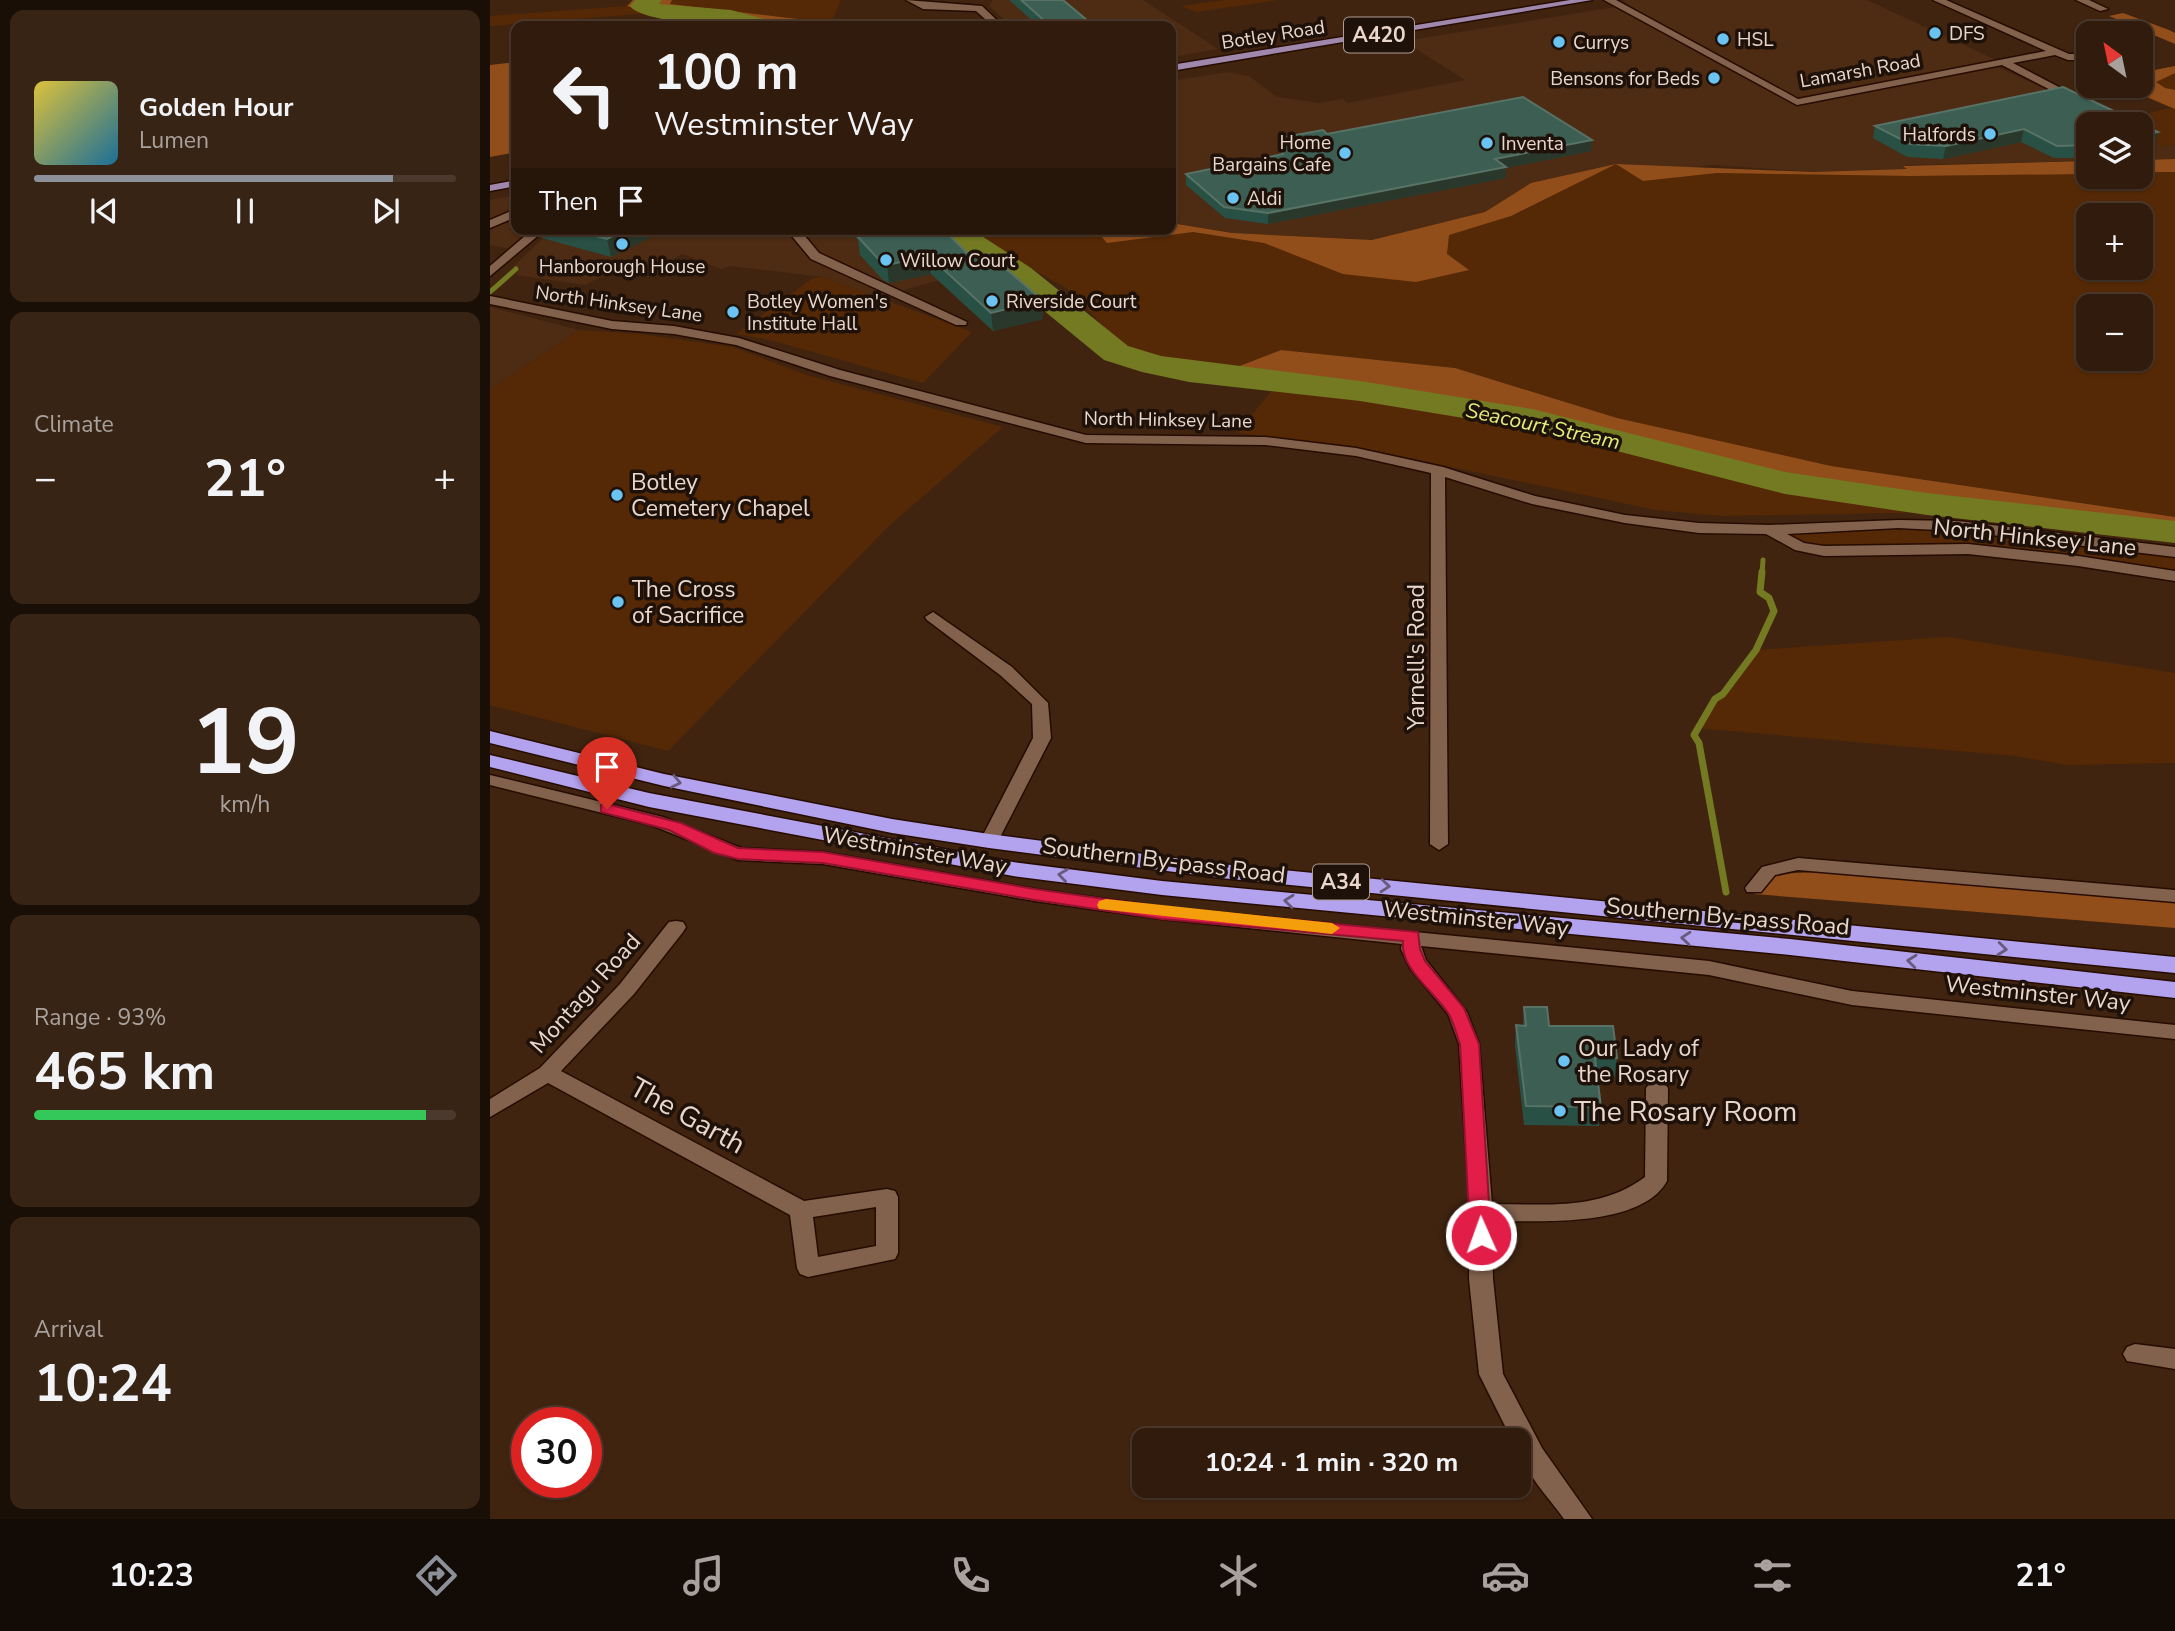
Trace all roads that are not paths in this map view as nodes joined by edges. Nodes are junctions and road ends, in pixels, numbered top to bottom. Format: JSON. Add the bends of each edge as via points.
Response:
{"nodes":[{"id":1,"x":911,"y":0,"type":"edge"},
{"id":2,"x":1587,"y":0,"type":"edge"},
{"id":3,"x":1609,"y":0,"type":"edge"},
{"id":4,"x":1938,"y":0,"type":"edge"},
{"id":5,"x":2081,"y":0,"type":"edge"},
{"id":6,"x":980,"y":4,"type":"edge"},
{"id":7,"x":2103,"y":9,"type":"dead end"},
{"id":8,"x":994,"y":21,"type":"edge"},
{"id":9,"x":2056,"y":52,"type":"junction"},
{"id":10,"x":2076,"y":58,"type":"edge"},
{"id":11,"x":2003,"y":62,"type":"junction"},
{"id":12,"x":1176,"y":67,"type":"edge"},
{"id":13,"x":2080,"y":100,"type":"edge"},
{"id":14,"x":511,"y":184,"type":"edge"},
{"id":15,"x":490,"y":187,"type":"edge"},
{"id":16,"x":511,"y":215,"type":"edge"},
{"id":17,"x":490,"y":224,"type":"edge"},
{"id":18,"x":533,"y":235,"type":"edge"},
{"id":19,"x":797,"y":235,"type":"edge"},
{"id":20,"x":490,"y":272,"type":"edge"},
{"id":21,"x":490,"y":300,"type":"edge"},
{"id":22,"x":961,"y":321,"type":"dead end"},
{"id":23,"x":1438,"y":470,"type":"junction"},
{"id":24,"x":1769,"y":530,"type":"junction"},
{"id":25,"x":2175,"y":552,"type":"edge"},
{"id":26,"x":2175,"y":576,"type":"edge"},
{"id":27,"x":933,"y":617,"type":"dead end"},
{"id":28,"x":490,"y":737,"type":"edge"},
{"id":29,"x":490,"y":761,"type":"edge"},
{"id":30,"x":490,"y":780,"type":"edge"},
{"id":31,"x":989,"y":841,"type":"junction"},
{"id":32,"x":1439,"y":844,"type":"dead end"},
{"id":33,"x":1754,"y":888,"type":"dead end"},
{"id":34,"x":2175,"y":896,"type":"edge"},
{"id":35,"x":676,"y":927,"type":"dead end"},
{"id":36,"x":1412,"y":936,"type":"junction"},
{"id":37,"x":2175,"y":965,"type":"edge"},
{"id":38,"x":2175,"y":990,"type":"edge"},
{"id":39,"x":2175,"y":1032,"type":"edge"},
{"id":40,"x":547,"y":1073,"type":"junction"},
{"id":41,"x":1657,"y":1088,"type":"dead end"},
{"id":42,"x":490,"y":1110,"type":"edge"},
{"id":43,"x":801,"y":1210,"type":"junction"},
{"id":44,"x":1480,"y":1213,"type":"junction"},
{"id":45,"x":2135,"y":1354,"type":"dead end"},
{"id":46,"x":2175,"y":1359,"type":"edge"},
{"id":47,"x":1579,"y":1519,"type":"edge"}],
"edges":[{"from":1,"to":6,"type":"street","via":[[923,6]]},
{"from":2,"to":12,"type":"main road","name":"Botley Road","number":"A420"},
{"from":3,"to":11,"type":"street","name":"Lamarsh Road","via":[[1797,102]]},
{"from":4,"to":9,"type":"street","name":"Lamarsh Road"},
{"from":5,"to":7,"type":"street"},
{"from":6,"to":8,"type":"street"},
{"from":9,"to":10,"type":"street","name":"Lamarsh Road"},
{"from":9,"to":11,"type":"street","name":"Lamarsh Road"},
{"from":11,"to":13,"type":"street"},
{"from":14,"to":15,"type":"main road"},
{"from":16,"to":17,"type":"street"},
{"from":18,"to":20,"type":"street"},
{"from":19,"to":22,"type":"street","via":[[815,256]]},
{"from":21,"to":23,"type":"street","name":"North Hinksey Lane","via":[[612,325],[718,337],[1086,439],[1265,441],[1356,452]]},
{"from":23,"to":24,"type":"street","name":"North Hinksey Lane","via":[[1532,500],[1625,519]]},
{"from":23,"to":32,"type":"street","name":"Yarnell's Road"},
{"from":24,"to":25,"type":"street","name":"North Hinksey Lane","via":[[1958,526]]},
{"from":24,"to":26,"type":"street","name":"North Hinksey Lane","via":[[1800,547],[1824,551],[1968,549]]},
{"from":27,"to":31,"type":"street","via":[[1006,671],[1040,704],[1042,738]]},
{"from":28,"to":31,"type":"highway","name":"Southern By-pass Road","number":"A34","one_way":true,"via":[[678,782]]},
{"from":38,"to":29,"type":"highway","name":"Southern By-pass Road","number":"A34","one_way":true,"via":[[1790,947],[1161,888],[1013,869],[649,800]]},
{"from":30,"to":36,"type":"street","name":"Westminster Way","via":[[657,821],[738,854],[823,858],[1162,913]]},
{"from":31,"to":37,"type":"highway","name":"Southern By-pass Road","number":"A34","one_way":true,"via":[[1221,871]]},
{"from":33,"to":34,"type":"street","name":"Southern By-pass Road","via":[[1769,871],[1798,864]]},
{"from":35,"to":40,"type":"street","name":"Montagu Road","via":[[627,989]]},
{"from":36,"to":39,"type":"street","name":"Westminster Way","via":[[1752,974],[1852,998]]},
{"from":36,"to":44,"type":"street","via":[[1417,963],[1457,1012],[1469,1044]]},
{"from":40,"to":42,"type":"street","name":"Montagu Road"},
{"from":40,"to":43,"type":"street","name":"The Garth"},
{"from":41,"to":44,"type":"street","via":[[1656,1181],[1633,1199],[1582,1212]]},
{"from":43,"to":43,"type":"street","via":[[808,1268],[887,1253],[887,1197]]},
{"from":44,"to":47,"type":"street","via":[[1481,1279],[1491,1374],[1533,1456]]},
{"from":45,"to":46,"type":"street"}]}
